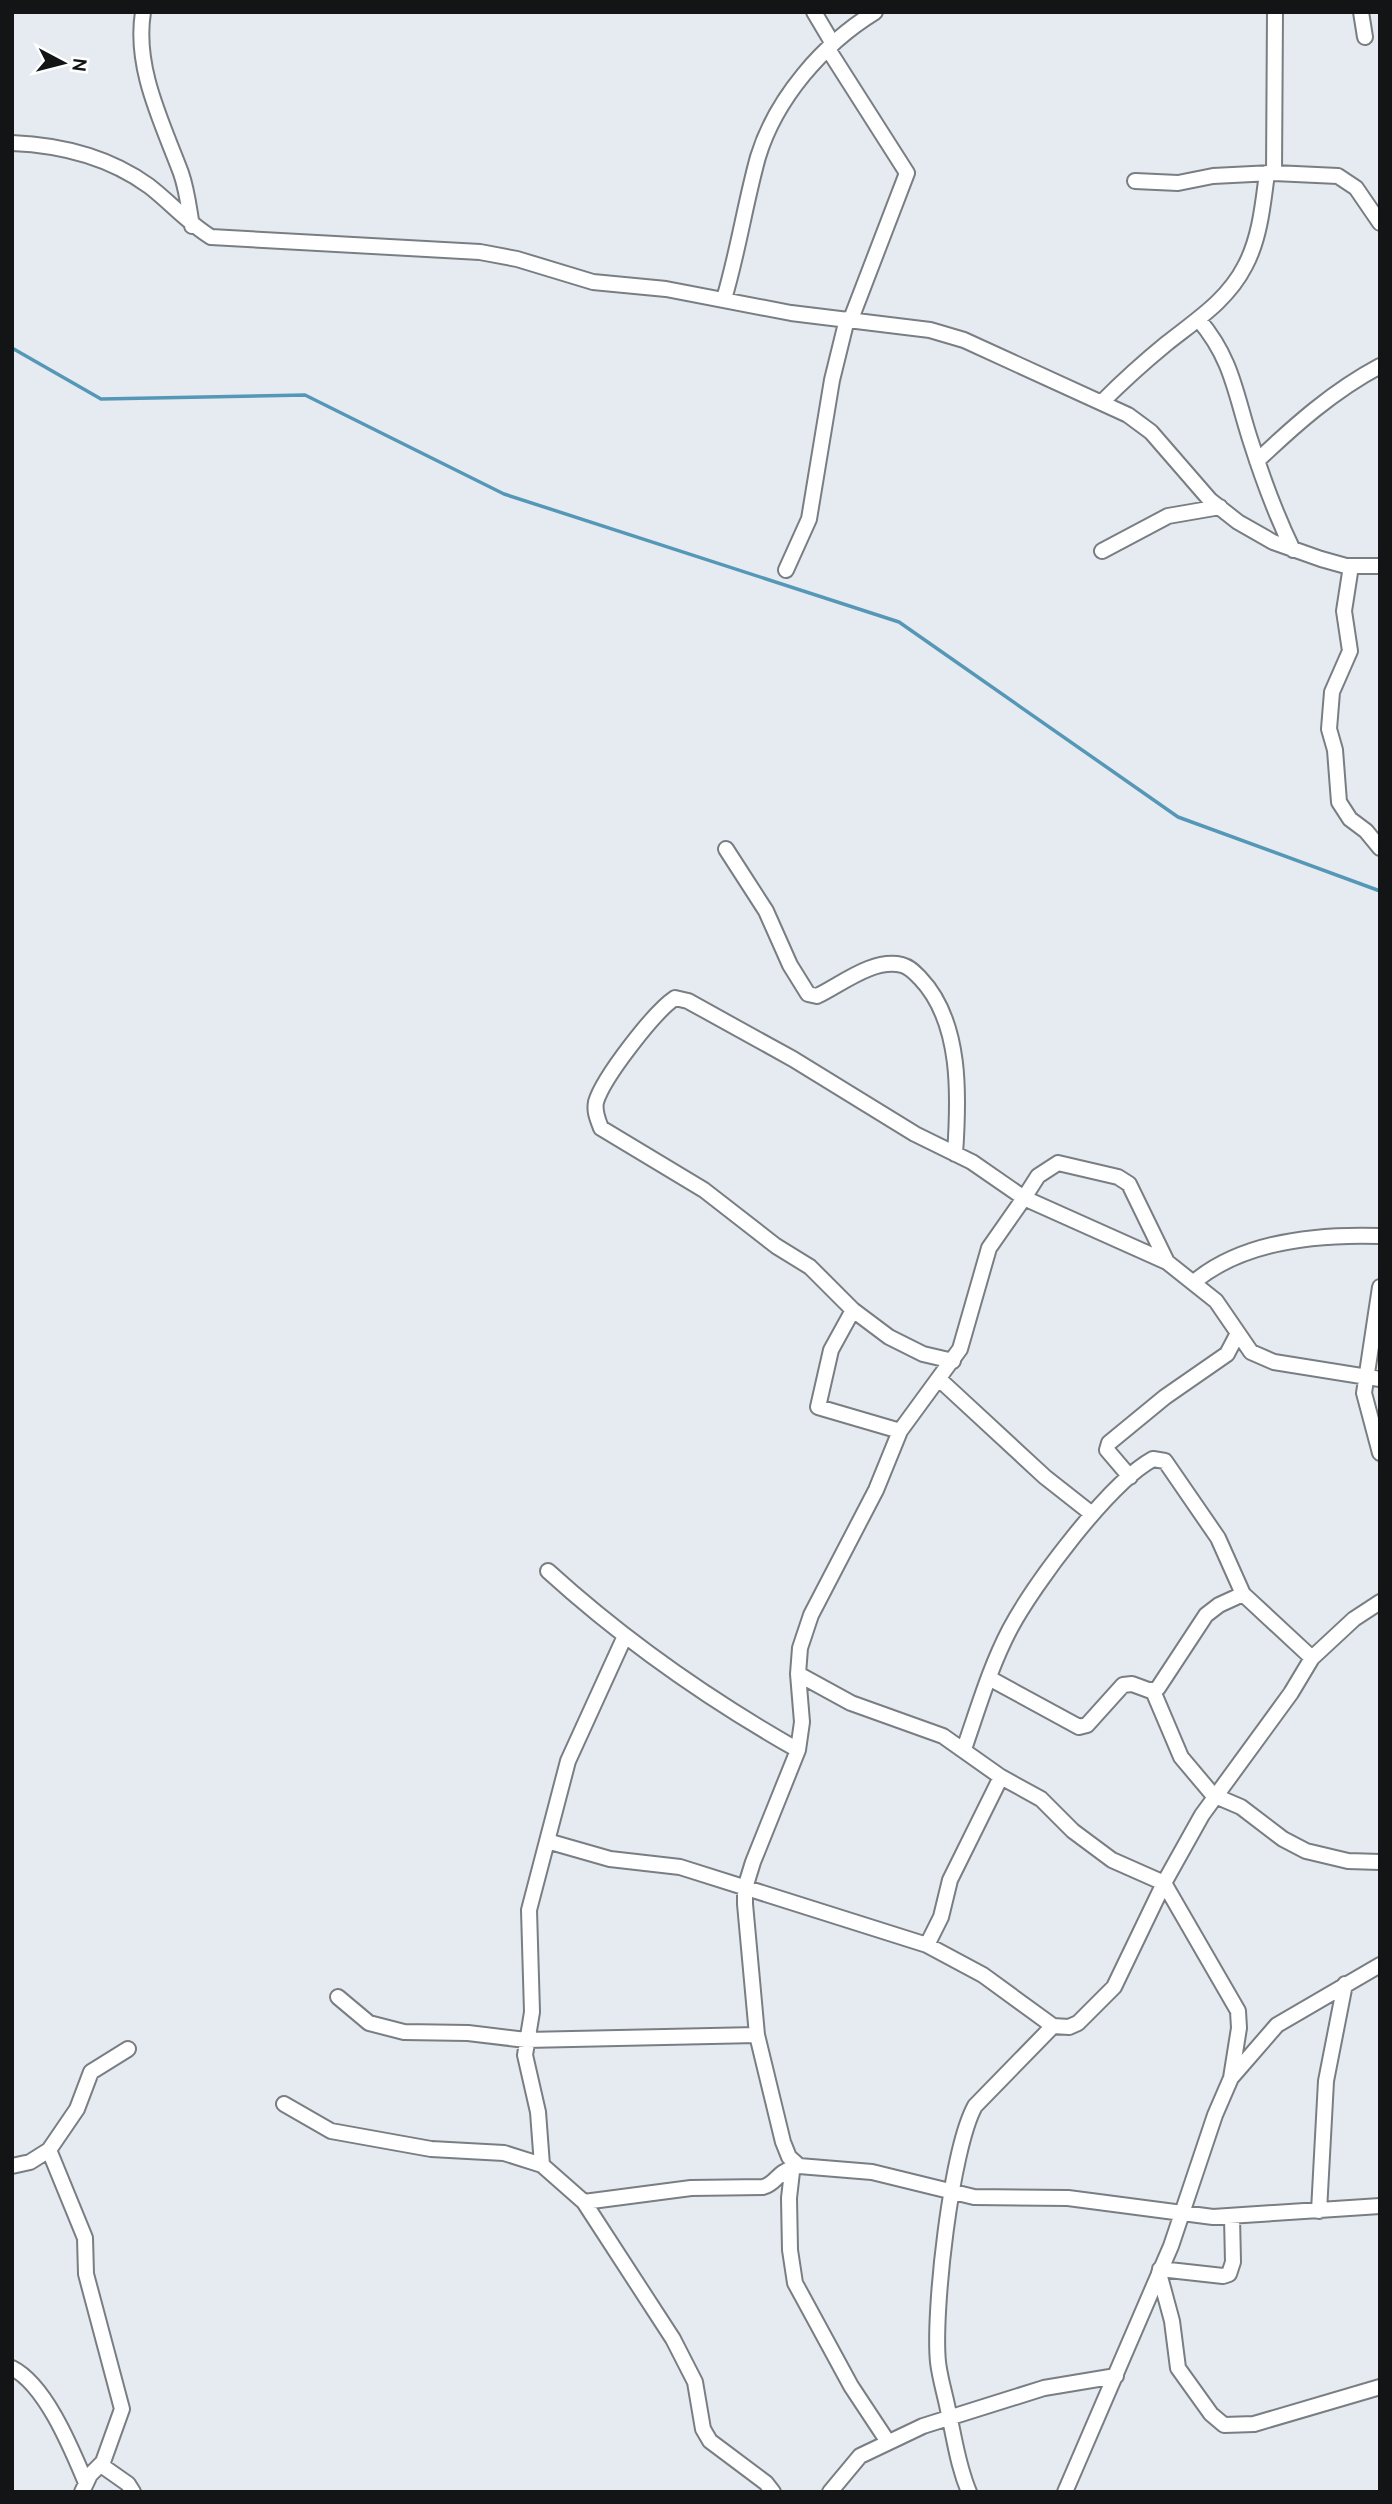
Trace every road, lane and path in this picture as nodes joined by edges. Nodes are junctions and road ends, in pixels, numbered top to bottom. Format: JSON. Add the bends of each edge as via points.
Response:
{"nodes":[{"id":1,"x":143,"y":12,"type":"edge"},
{"id":2,"x":814,"y":12,"type":"edge"},
{"id":3,"x":875,"y":12,"type":"edge"},
{"id":4,"x":1275,"y":12,"type":"edge"},
{"id":5,"x":1361,"y":12,"type":"edge"},
{"id":6,"x":1365,"y":37,"type":"dead end"},
{"id":7,"x":831,"y":46,"type":"junction"},
{"id":8,"x":12,"y":143,"type":"edge"},
{"id":9,"x":1270,"y":173,"type":"junction"},
{"id":10,"x":1135,"y":181,"type":"dead end"},
{"id":11,"x":1380,"y":223,"type":"edge"},
{"id":12,"x":192,"y":226,"type":"junction"},
{"id":13,"x":724,"y":299,"type":"junction"},
{"id":14,"x":849,"y":319,"type":"junction"},
{"id":15,"x":1199,"y":320,"type":"junction"},
{"id":16,"x":1380,"y":366,"type":"edge"},
{"id":17,"x":1102,"y":402,"type":"junction"},
{"id":18,"x":1257,"y":461,"type":"junction"},
{"id":19,"x":1220,"y":507,"type":"junction"},
{"id":20,"x":1293,"y":550,"type":"junction"},
{"id":21,"x":1102,"y":551,"type":"dead end"},
{"id":22,"x":1351,"y":566,"type":"junction"},
{"id":23,"x":1380,"y":566,"type":"edge"},
{"id":24,"x":786,"y":570,"type":"dead end"},
{"id":25,"x":1380,"y":848,"type":"edge"},
{"id":26,"x":726,"y":849,"type":"dead end"},
{"id":27,"x":955,"y":1153,"type":"junction"},
{"id":28,"x":1024,"y":1198,"type":"junction"},
{"id":29,"x":1380,"y":1236,"type":"edge"},
{"id":30,"x":1167,"y":1262,"type":"junction"},
{"id":31,"x":1194,"y":1282,"type":"junction"},
{"id":32,"x":1380,"y":1287,"type":"edge"},
{"id":33,"x":853,"y":1310,"type":"junction"},
{"id":34,"x":1237,"y":1335,"type":"junction"},
{"id":35,"x":953,"y":1361,"type":"junction"},
{"id":36,"x":939,"y":1379,"type":"junction"},
{"id":37,"x":1373,"y":1379,"type":"edge"},
{"id":38,"x":900,"y":1431,"type":"junction"},
{"id":39,"x":1380,"y":1453,"type":"edge"},
{"id":40,"x":1130,"y":1477,"type":"junction"},
{"id":41,"x":1092,"y":1514,"type":"junction"},
{"id":42,"x":548,"y":1571,"type":"dead end"},
{"id":43,"x":1243,"y":1594,"type":"junction"},
{"id":44,"x":1380,"y":1602,"type":"edge"},
{"id":45,"x":625,"y":1636,"type":"junction"},
{"id":46,"x":1312,"y":1658,"type":"junction"},
{"id":47,"x":798,"y":1674,"type":"junction"},
{"id":48,"x":989,"y":1678,"type":"junction"},
{"id":49,"x":1153,"y":1690,"type":"junction"},
{"id":50,"x":964,"y":1749,"type":"junction"},
{"id":51,"x":798,"y":1750,"type":"junction"},
{"id":52,"x":1001,"y":1777,"type":"junction"},
{"id":53,"x":1215,"y":1796,"type":"junction"},
{"id":54,"x":547,"y":1842,"type":"junction"},
{"id":55,"x":1380,"y":1862,"type":"edge"},
{"id":56,"x":1164,"y":1884,"type":"junction"},
{"id":57,"x":746,"y":1888,"type":"junction"},
{"id":58,"x":927,"y":1945,"type":"junction"},
{"id":59,"x":1380,"y":1965,"type":"edge"},
{"id":60,"x":1345,"y":1984,"type":"junction"},
{"id":61,"x":338,"y":1997,"type":"dead end"},
{"id":62,"x":1053,"y":2026,"type":"junction"},
{"id":63,"x":757,"y":2035,"type":"junction"},
{"id":64,"x":526,"y":2040,"type":"junction"},
{"id":65,"x":128,"y":2049,"type":"dead end"},
{"id":66,"x":1231,"y":2078,"type":"junction"},
{"id":67,"x":284,"y":2104,"type":"dead end"},
{"id":68,"x":48,"y":2150,"type":"junction"},
{"id":69,"x":542,"y":2165,"type":"junction"},
{"id":70,"x":12,"y":2166,"type":"edge"},
{"id":71,"x":792,"y":2166,"type":"junction"},
{"id":72,"x":952,"y":2193,"type":"junction"},
{"id":73,"x":584,"y":2202,"type":"junction"},
{"id":74,"x":1380,"y":2206,"type":"edge"},
{"id":75,"x":1319,"y":2211,"type":"junction"},
{"id":76,"x":1181,"y":2215,"type":"junction"},
{"id":77,"x":1232,"y":2217,"type":"junction"},
{"id":78,"x":1160,"y":2271,"type":"junction"},
{"id":79,"x":12,"y":2368,"type":"edge"},
{"id":80,"x":1116,"y":2376,"type":"junction"},
{"id":81,"x":1380,"y":2386,"type":"edge"},
{"id":82,"x":950,"y":2416,"type":"junction"},
{"id":83,"x":888,"y":2442,"type":"junction"},
{"id":84,"x":101,"y":2465,"type":"junction"},
{"id":85,"x":84,"y":2488,"type":"edge"},
{"id":86,"x":133,"y":2492,"type":"edge"},
{"id":87,"x":773,"y":2492,"type":"edge"},
{"id":88,"x":830,"y":2492,"type":"edge"},
{"id":89,"x":969,"y":2492,"type":"edge"},
{"id":90,"x":1065,"y":2492,"type":"edge"}],
"edges":[{"from":1,"to":12,"type":"street","via":[[145,71],[182,176]]},
{"from":2,"to":7,"type":"street"},
{"from":3,"to":7,"type":"street"},
{"from":4,"to":9,"type":"street"},
{"from":5,"to":6,"type":"street"},
{"from":7,"to":13,"type":"street","via":[[806,72],[766,136]]},
{"from":7,"to":14,"type":"street","via":[[907,173]]},
{"from":8,"to":12,"type":"street","via":[[46,144],[116,165],[150,187]]},
{"from":9,"to":10,"type":"street","via":[[1178,183]]},
{"from":9,"to":11,"type":"street","via":[[1338,176],[1350,181]]},
{"from":9,"to":15,"type":"street","via":[[1247,264],[1234,286]]},
{"from":12,"to":13,"type":"street","via":[[211,237],[238,241],[480,252],[593,282]]},
{"from":13,"to":14,"type":"street"},
{"from":14,"to":17,"type":"street","via":[[930,330],[964,340]]},
{"from":14,"to":24,"type":"street","via":[[832,380],[809,519]]},
{"from":15,"to":17,"type":"street"},
{"from":15,"to":18,"type":"street","via":[[1219,344],[1229,367]]},
{"from":16,"to":18,"type":"street","via":[[1318,406]]},
{"from":17,"to":19,"type":"street","via":[[1151,432]]},
{"from":18,"to":20,"type":"street"},
{"from":19,"to":20,"type":"street"},
{"from":19,"to":21,"type":"street","via":[[1168,516]]},
{"from":20,"to":22,"type":"street"},
{"from":22,"to":23,"type":"street"},
{"from":22,"to":25,"type":"street","via":[[1344,611],[1350,651],[1332,692],[1329,729],[1339,802]]},
{"from":26,"to":27,"type":"street","via":[[766,911],[808,994],[817,996],[860,973],[893,965],[912,971],[928,987],[944,1019],[955,1070]]},
{"from":27,"to":28,"type":"street"},
{"from":27,"to":33,"type":"street","via":[[680,997],[652,1018],[611,1078],[597,1101],[595,1115],[601,1128],[704,1190],[810,1268]]},
{"from":28,"to":30,"type":"street"},
{"from":28,"to":30,"type":"street","via":[[1038,1176],[1058,1163],[1118,1177],[1136,1194]]},
{"from":28,"to":35,"type":"street","via":[[989,1248],[965,1336]]},
{"from":29,"to":31,"type":"street","via":[[1261,1246]]},
{"from":30,"to":31,"type":"street"},
{"from":31,"to":34,"type":"street","via":[[1226,1313]]},
{"from":32,"to":37,"type":"street"},
{"from":33,"to":35,"type":"street","via":[[905,1346]]},
{"from":33,"to":38,"type":"street","via":[[831,1350],[818,1407]]},
{"from":34,"to":37,"type":"street","via":[[1251,1352],[1274,1362]]},
{"from":34,"to":40,"type":"street","via":[[1227,1354],[1109,1443],[1106,1449]]},
{"from":35,"to":36,"type":"street"},
{"from":36,"to":38,"type":"street"},
{"from":36,"to":41,"type":"street"},
{"from":37,"to":39,"type":"street","via":[[1364,1402]]},
{"from":38,"to":47,"type":"street","via":[[876,1490],[811,1615],[800,1648]]},
{"from":40,"to":41,"type":"street"},
{"from":40,"to":43,"type":"street","via":[[1153,1459],[1165,1461],[1218,1538]]},
{"from":41,"to":48,"type":"street","via":[[1010,1628]]},
{"from":42,"to":45,"type":"street"},
{"from":43,"to":46,"type":"street"},
{"from":43,"to":49,"type":"street","via":[[1206,1615]]},
{"from":44,"to":46,"type":"street"},
{"from":45,"to":51,"type":"street","via":[[726,1709]]},
{"from":45,"to":54,"type":"street","via":[[568,1761]]},
{"from":46,"to":53,"type":"street"},
{"from":47,"to":50,"type":"street","via":[[833,1695],[931,1730]]},
{"from":47,"to":51,"type":"street","via":[[803,1705]]},
{"from":48,"to":49,"type":"street","via":[[1079,1727],[1091,1723],[1123,1685]]},
{"from":48,"to":50,"type":"street"},
{"from":49,"to":53,"type":"street","via":[[1181,1757]]},
{"from":50,"to":52,"type":"street"},
{"from":51,"to":57,"type":"street"},
{"from":52,"to":56,"type":"street","via":[[1041,1799],[1112,1860]]},
{"from":52,"to":58,"type":"street","via":[[950,1880],[939,1923]]},
{"from":53,"to":55,"type":"street","via":[[1241,1807],[1306,1852],[1366,1864]]},
{"from":53,"to":56,"type":"street"},
{"from":54,"to":57,"type":"street","via":[[610,1859],[680,1867]]},
{"from":54,"to":64,"type":"street","via":[[529,1910],[532,2012]]},
{"from":56,"to":62,"type":"street","via":[[1114,1987],[1074,2026]]},
{"from":56,"to":66,"type":"street","via":[[1238,2011]]},
{"from":57,"to":58,"type":"street"},
{"from":57,"to":63,"type":"street"},
{"from":58,"to":62,"type":"street","via":[[983,1975]]},
{"from":59,"to":60,"type":"street"},
{"from":60,"to":66,"type":"street","via":[[1277,2025]]},
{"from":60,"to":75,"type":"street","via":[[1326,2081]]},
{"from":61,"to":64,"type":"street","via":[[369,2022],[391,2031]]},
{"from":62,"to":72,"type":"street","via":[[975,2106]]},
{"from":63,"to":64,"type":"street"},
{"from":63,"to":71,"type":"street"},
{"from":64,"to":69,"type":"street"},
{"from":65,"to":68,"type":"street","via":[[92,2072],[77,2109]]},
{"from":66,"to":76,"type":"street"},
{"from":67,"to":69,"type":"street","via":[[331,2131],[430,2149],[504,2153]]},
{"from":68,"to":70,"type":"street","via":[[30,2162]]},
{"from":68,"to":84,"type":"street","via":[[85,2238],[86,2274],[122,2409]]},
{"from":69,"to":73,"type":"street"},
{"from":71,"to":72,"type":"street","via":[[872,2172]]},
{"from":71,"to":73,"type":"street","via":[[763,2187],[691,2188]]},
{"from":71,"to":83,"type":"street","via":[[790,2250],[795,2283],[850,2386]]},
{"from":72,"to":76,"type":"street","via":[[1121,2203]]},
{"from":72,"to":82,"type":"street","via":[[938,2342],[940,2377]]},
{"from":73,"to":87,"type":"street","via":[[685,2360],[710,2441]]},
{"from":74,"to":75,"type":"street"},
{"from":75,"to":77,"type":"street"},
{"from":76,"to":77,"type":"street"},
{"from":76,"to":78,"type":"street"},
{"from":77,"to":78,"type":"street","via":[[1229,2273]]},
{"from":78,"to":80,"type":"street"},
{"from":78,"to":81,"type":"street","via":[[1178,2368],[1210,2414],[1224,2425],[1254,2424]]},
{"from":79,"to":85,"type":"street","via":[[28,2378],[38,2392],[70,2447]]},
{"from":80,"to":82,"type":"street","via":[[1044,2388]]},
{"from":80,"to":90,"type":"street"},
{"from":82,"to":83,"type":"street"},
{"from":82,"to":89,"type":"street"},
{"from":83,"to":88,"type":"street","via":[[860,2456]]},
{"from":84,"to":85,"type":"street"},
{"from":84,"to":86,"type":"street"}]}
